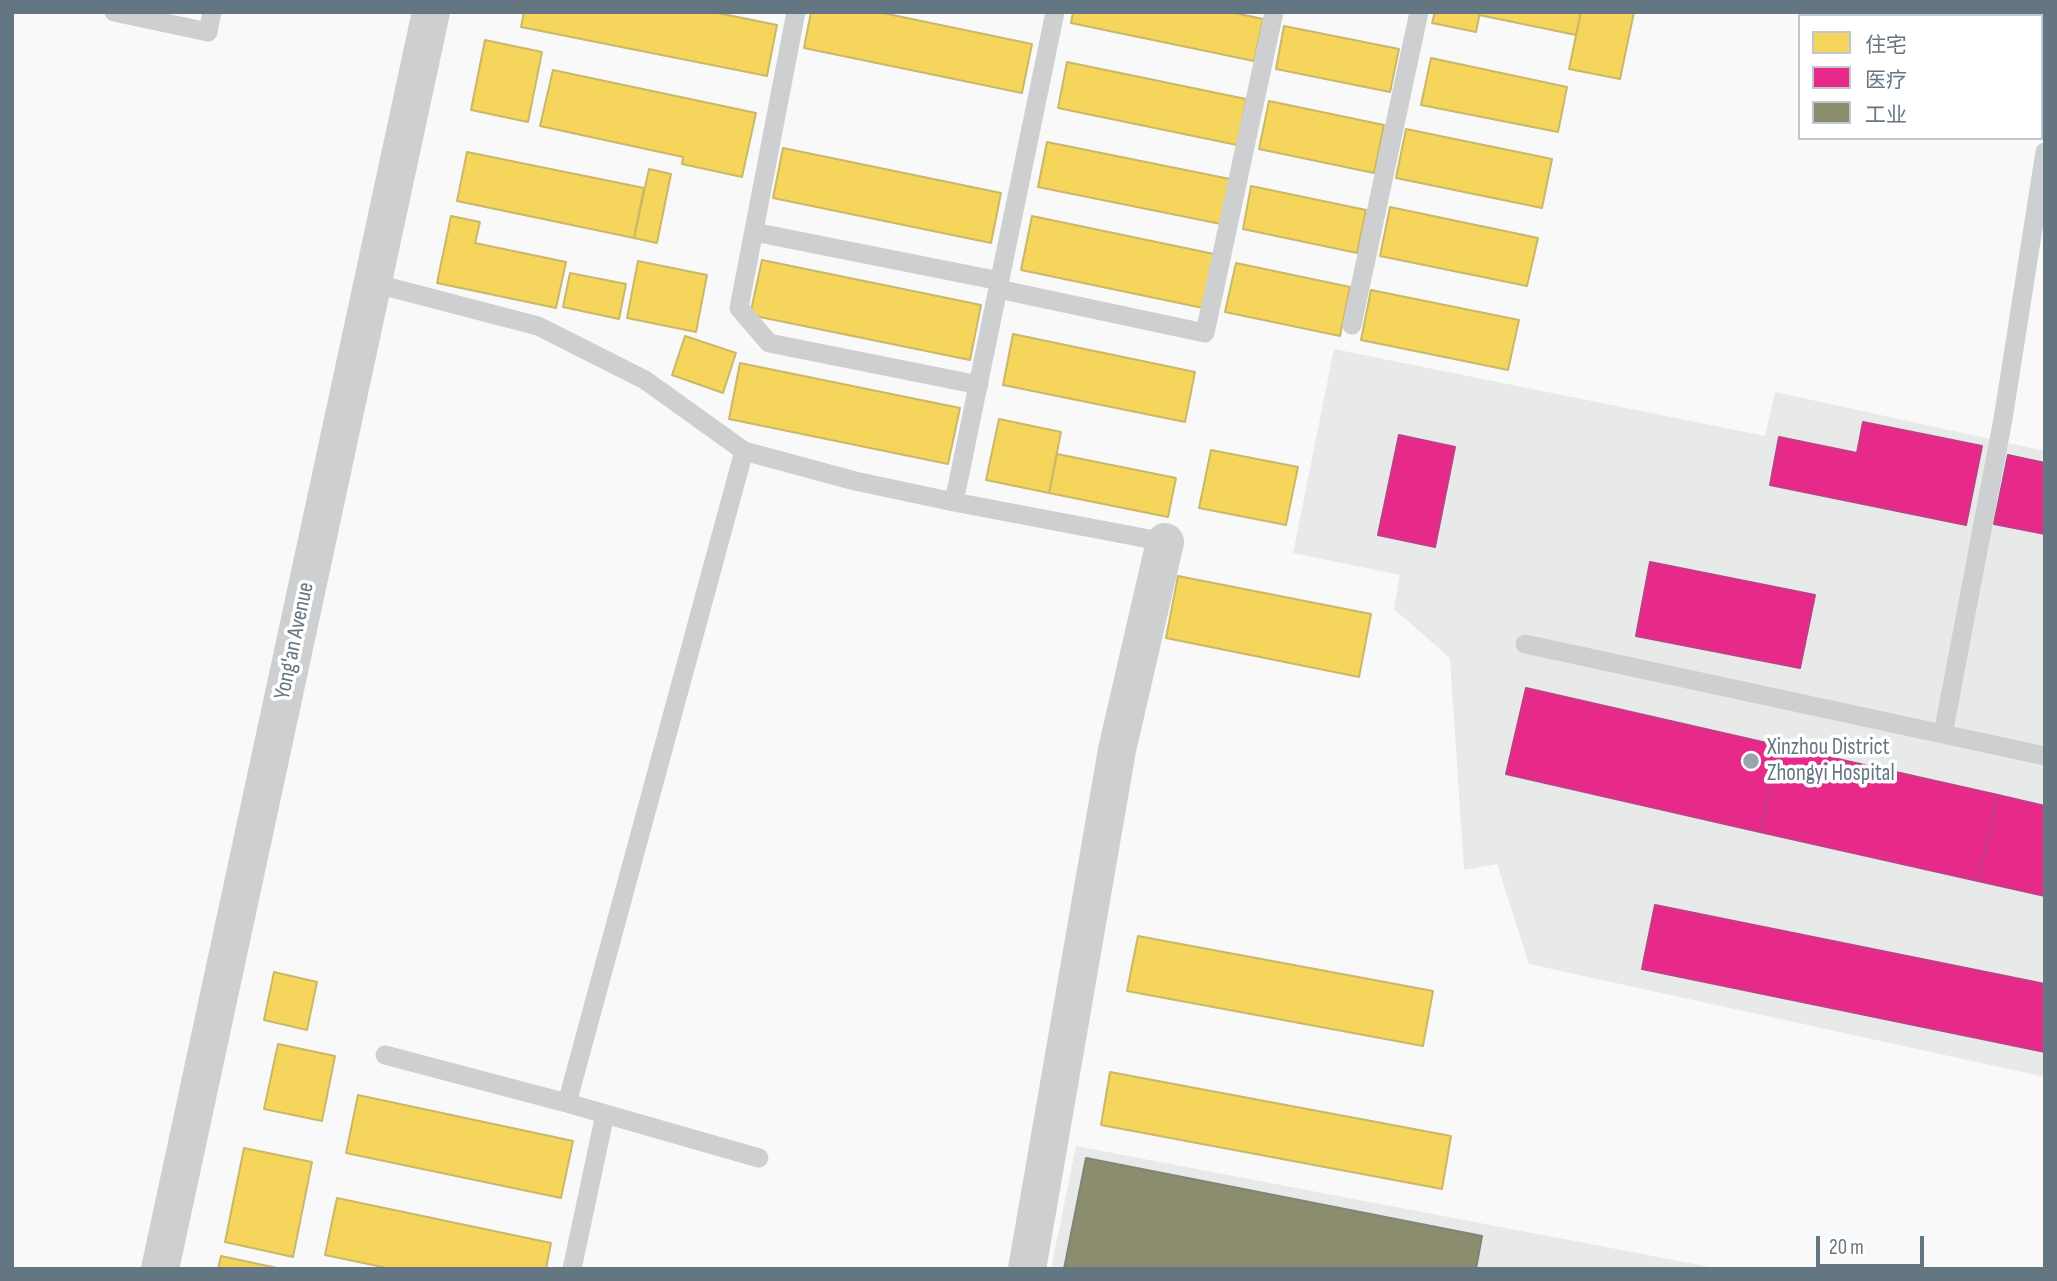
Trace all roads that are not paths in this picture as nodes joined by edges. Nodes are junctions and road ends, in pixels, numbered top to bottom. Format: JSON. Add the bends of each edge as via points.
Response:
{"nodes":[{"id":1,"x":114,"y":12,"type":"edge"},
{"id":2,"x":212,"y":12,"type":"edge"},
{"id":3,"x":431,"y":12,"type":"edge"},
{"id":4,"x":796,"y":12,"type":"edge"},
{"id":5,"x":1055,"y":12,"type":"edge"},
{"id":6,"x":1274,"y":12,"type":"edge"},
{"id":7,"x":1419,"y":12,"type":"edge"},
{"id":8,"x":2045,"y":152,"type":"edge"},
{"id":9,"x":754,"y":232,"type":"junction"},
{"id":10,"x":373,"y":283,"type":"junction"},
{"id":11,"x":999,"y":285,"type":"junction"},
{"id":12,"x":1352,"y":325,"type":"dead end"},
{"id":13,"x":979,"y":385,"type":"junction"},
{"id":14,"x":744,"y":451,"type":"junction"},
{"id":15,"x":954,"y":502,"type":"junction"},
{"id":16,"x":1165,"y":542,"type":"joint"},
{"id":17,"x":1525,"y":645,"type":"dead end"},
{"id":18,"x":1943,"y":734,"type":"junction"},
{"id":19,"x":2045,"y":756,"type":"edge"},
{"id":20,"x":385,"y":1055,"type":"dead end"},
{"id":21,"x":567,"y":1102,"type":"junction"},
{"id":22,"x":605,"y":1114,"type":"junction"},
{"id":23,"x":759,"y":1158,"type":"dead end"},
{"id":24,"x":160,"y":1269,"type":"edge"},
{"id":25,"x":572,"y":1269,"type":"edge"},
{"id":26,"x":1027,"y":1269,"type":"edge"}],
"edges":[{"from":1,"to":2,"type":"lane","via":[[208,32]]},
{"from":3,"to":10,"type":"street","name":"Yong'an Avenue"},
{"from":4,"to":9,"type":"lane"},
{"from":5,"to":11,"type":"lane"},
{"from":6,"to":11,"type":"lane","via":[[1205,334]]},
{"from":7,"to":12,"type":"lane"},
{"from":8,"to":18,"type":"lane","via":[[2003,419]]},
{"from":9,"to":11,"type":"lane"},
{"from":9,"to":13,"type":"lane","via":[[739,308],[769,343]]},
{"from":10,"to":14,"type":"lane","via":[[538,326],[645,380]]},
{"from":10,"to":24,"type":"street","name":"Yong'an Avenue"},
{"from":11,"to":13,"type":"lane"},
{"from":13,"to":15,"type":"lane"},
{"from":14,"to":15,"type":"lane"},
{"from":14,"to":21,"type":"lane"},
{"from":15,"to":16,"type":"lane"},
{"from":16,"to":26,"type":"street","via":[[1117,750]]},
{"from":17,"to":18,"type":"lane"},
{"from":18,"to":19,"type":"lane"},
{"from":20,"to":21,"type":"lane"},
{"from":21,"to":22,"type":"lane"},
{"from":22,"to":23,"type":"lane"},
{"from":22,"to":25,"type":"lane"}]}
